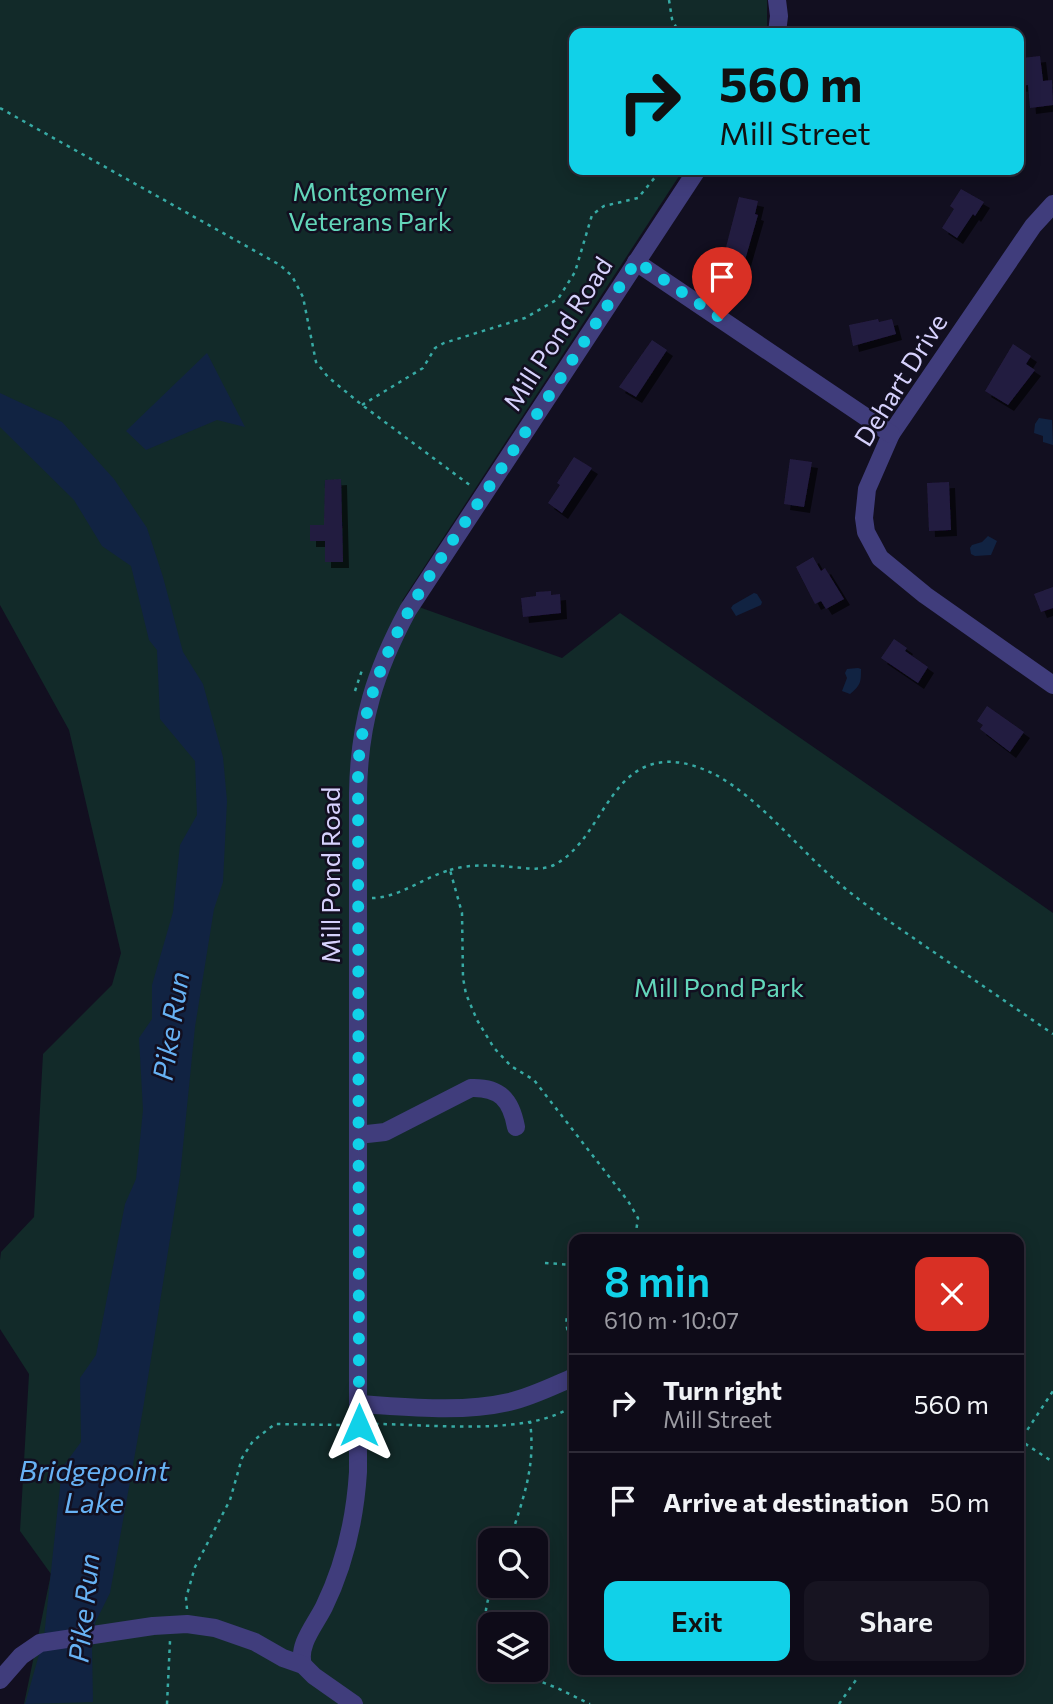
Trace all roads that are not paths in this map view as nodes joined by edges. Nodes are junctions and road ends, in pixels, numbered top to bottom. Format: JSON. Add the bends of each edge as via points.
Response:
{"nodes":[{"id":1,"x":777,"y":0,"type":"edge"},
{"id":2,"x":778,"y":28,"type":"edge"},
{"id":3,"x":694,"y":175,"type":"edge"},
{"id":4,"x":1053,"y":204,"type":"edge"},
{"id":5,"x":636,"y":261,"type":"junction"},
{"id":6,"x":891,"y":434,"type":"junction"},
{"id":7,"x":1053,"y":685,"type":"edge"},
{"id":8,"x":516,"y":1127,"type":"dead end"},
{"id":9,"x":358,"y":1135,"type":"junction"},
{"id":10,"x":569,"y":1379,"type":"edge"},
{"id":11,"x":359,"y":1404,"type":"junction"},
{"id":12,"x":303,"y":1665,"type":"junction"},
{"id":13,"x":0,"y":1680,"type":"edge"},
{"id":14,"x":354,"y":1704,"type":"edge"}],
"edges":[{"from":1,"to":2,"type":"street"},
{"from":3,"to":5,"type":"street","name":"Mill Pond Road"},
{"from":4,"to":6,"type":"street","name":"Dehart Drive","via":[[1033,226]]},
{"from":5,"to":6,"type":"street"},
{"from":5,"to":9,"type":"street","name":"Mill Pond Road","via":[[408,610],[376,678],[364,718],[358,767]]},
{"from":6,"to":7,"type":"street","name":"Dehart Drive","via":[[867,489],[864,519],[880,558]]},
{"from":8,"to":9,"type":"street","via":[[506,1100],[486,1087],[471,1088],[385,1132]]},
{"from":9,"to":11,"type":"street","name":"Mill Pond Road"},
{"from":10,"to":11,"type":"street","via":[[489,1406]]},
{"from":11,"to":12,"type":"street","name":"Mill Pond Road","via":[[351,1529],[331,1592],[301,1650]]},
{"from":12,"to":13,"type":"street","via":[[231,1632],[179,1624],[40,1643]]},
{"from":12,"to":14,"type":"street"}]}
